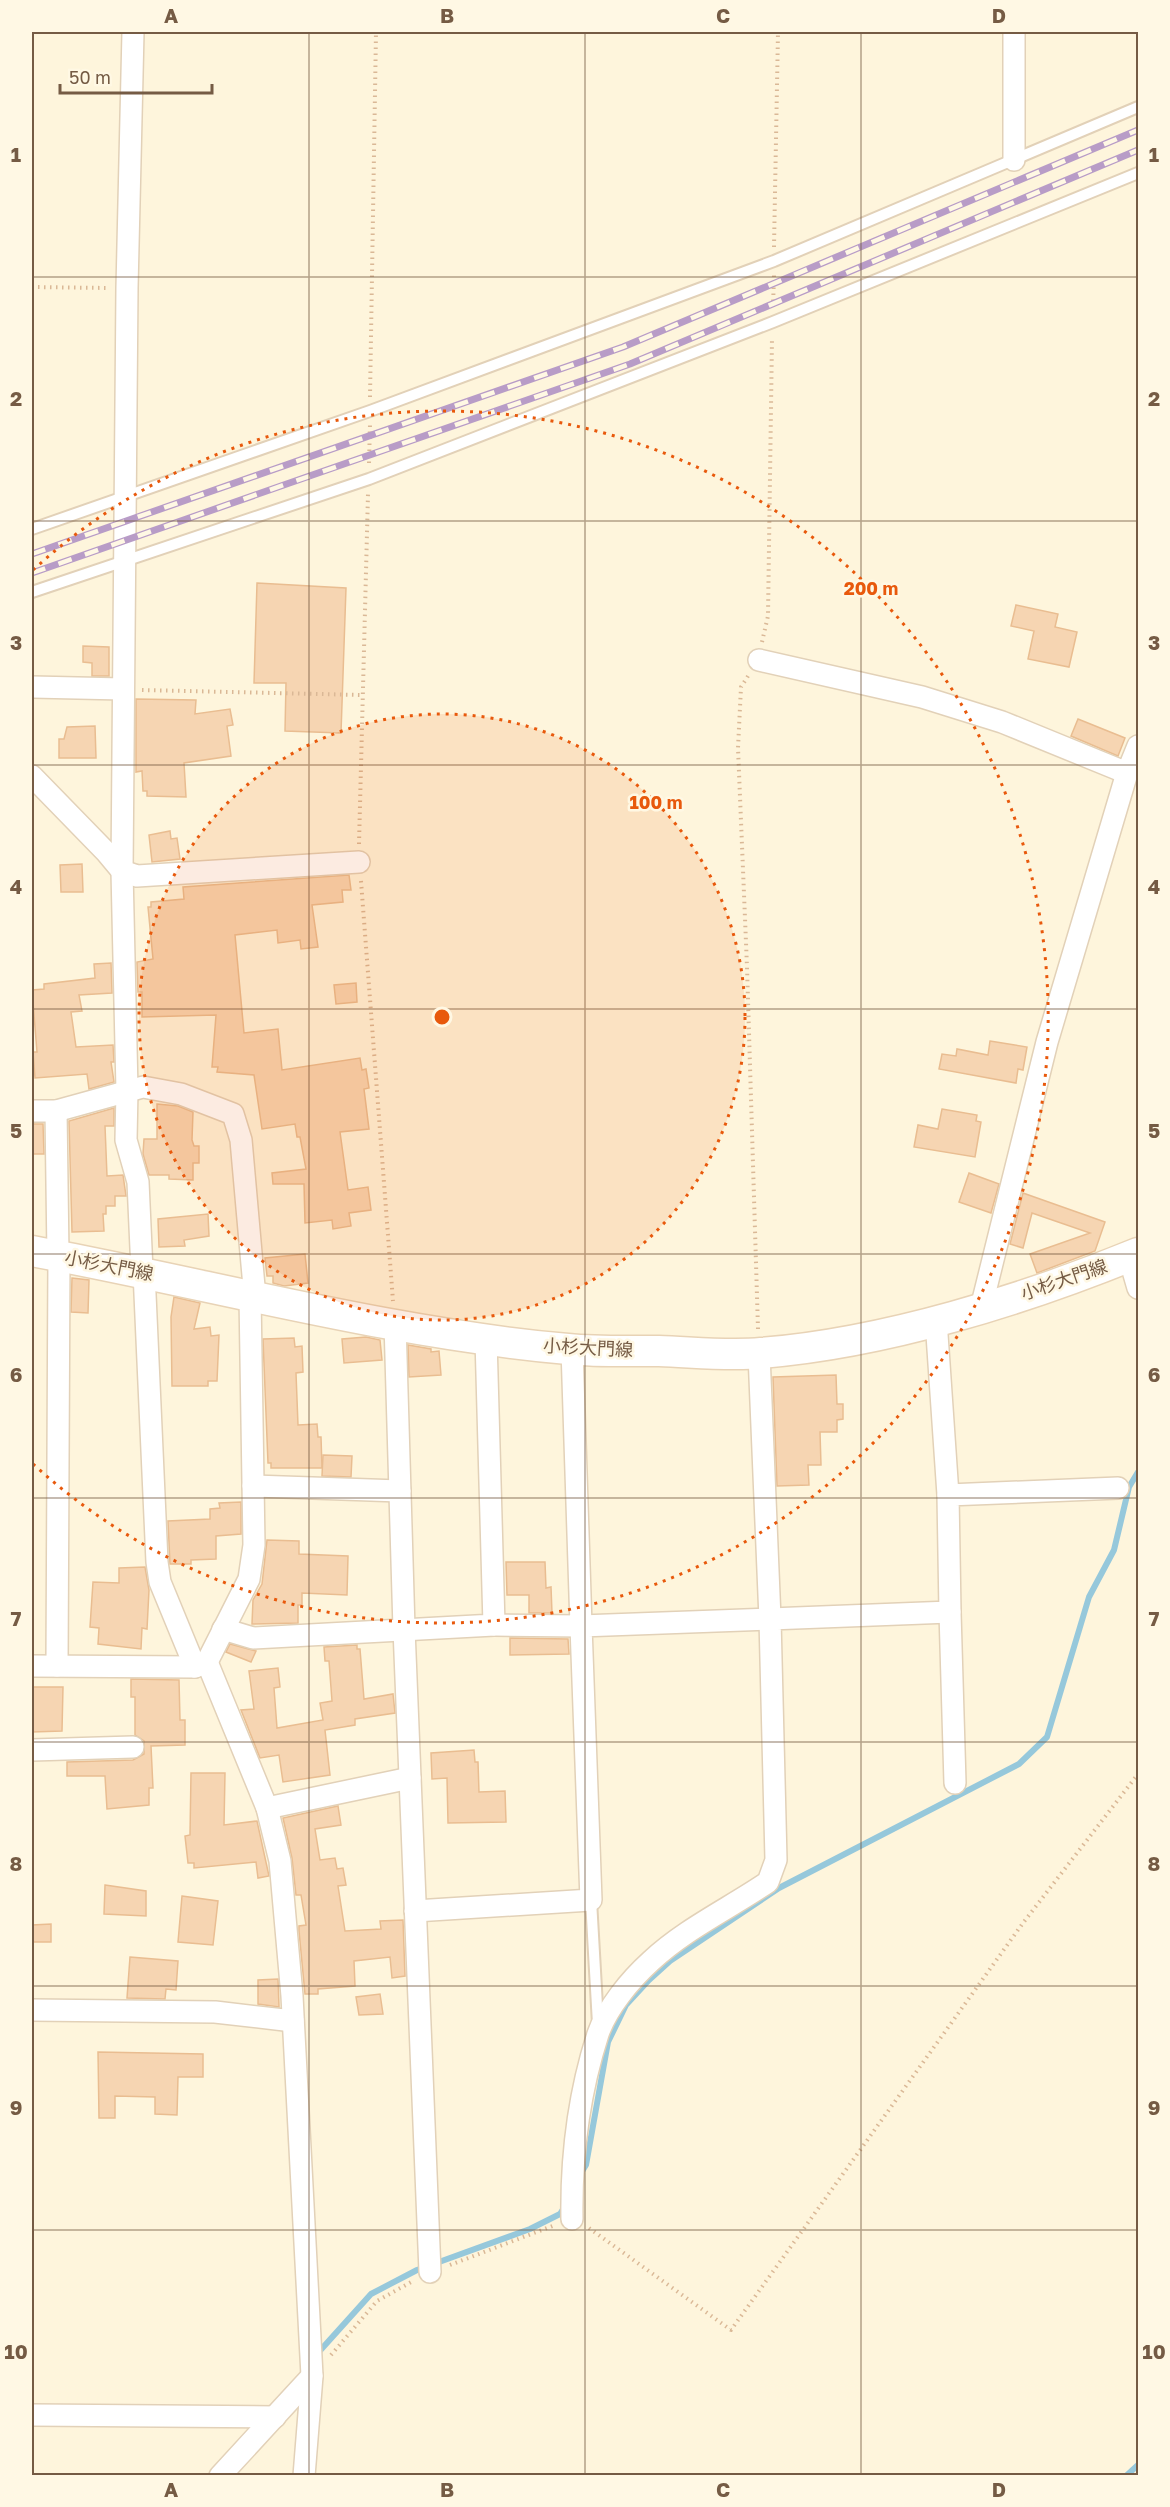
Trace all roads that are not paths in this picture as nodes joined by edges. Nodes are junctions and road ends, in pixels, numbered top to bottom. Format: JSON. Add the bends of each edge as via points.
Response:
{"nodes":[{"id":1,"x":133,"y":32,"type":"edge"},
{"id":2,"x":1014,"y":32,"type":"edge"},
{"id":3,"x":1138,"y":107,"type":"edge"},
{"id":4,"x":1014,"y":160,"type":"junction"},
{"id":5,"x":1138,"y":173,"type":"edge"},
{"id":6,"x":126,"y":496,"type":"junction"},
{"id":7,"x":32,"y":528,"type":"edge"},
{"id":8,"x":126,"y":561,"type":"junction"},
{"id":9,"x":32,"y":592,"type":"edge"},
{"id":10,"x":759,"y":660,"type":"road end"},
{"id":11,"x":32,"y":687,"type":"edge"},
{"id":12,"x":123,"y":689,"type":"junction"},
{"id":13,"x":1138,"y":746,"type":"edge"},
{"id":14,"x":1127,"y":773,"type":"junction"},
{"id":15,"x":32,"y":776,"type":"edge"},
{"id":16,"x":359,"y":862,"type":"road end"},
{"id":17,"x":122,"y":871,"type":"junction"},
{"id":18,"x":127,"y":1090,"type":"junction"},
{"id":19,"x":32,"y":1111,"type":"edge"},
{"id":20,"x":56,"y":1111,"type":"junction"},
{"id":21,"x":49,"y":1255,"type":"edge"},
{"id":22,"x":1134,"y":1255,"type":"edge"},
{"id":23,"x":143,"y":1271,"type":"junction"},
{"id":24,"x":1138,"y":1288,"type":"edge"},
{"id":25,"x":253,"y":1297,"type":"junction"},
{"id":26,"x":981,"y":1308,"type":"junction"},
{"id":27,"x":936,"y":1320,"type":"junction"},
{"id":28,"x":395,"y":1323,"type":"junction"},
{"id":29,"x":486,"y":1339,"type":"junction"},
{"id":30,"x":572,"y":1349,"type":"junction"},
{"id":31,"x":759,"y":1354,"type":"junction"},
{"id":32,"x":253,"y":1486,"type":"junction"},
{"id":33,"x":1118,"y":1488,"type":"dead end"},
{"id":34,"x":400,"y":1491,"type":"junction"},
{"id":35,"x":948,"y":1495,"type":"junction"},
{"id":36,"x":950,"y":1612,"type":"junction"},
{"id":37,"x":770,"y":1619,"type":"junction"},
{"id":38,"x":494,"y":1625,"type":"junction"},
{"id":39,"x":581,"y":1626,"type":"junction"},
{"id":40,"x":223,"y":1629,"type":"junction"},
{"id":41,"x":404,"y":1629,"type":"junction"},
{"id":42,"x":201,"y":1665,"type":"junction"},
{"id":43,"x":32,"y":1666,"type":"edge"},
{"id":44,"x":57,"y":1666,"type":"junction"},
{"id":45,"x":134,"y":1747,"type":"dead end"},
{"id":46,"x":32,"y":1749,"type":"edge"},
{"id":47,"x":410,"y":1778,"type":"junction"},
{"id":48,"x":955,"y":1783,"type":"dead end"},
{"id":49,"x":267,"y":1808,"type":"junction"},
{"id":50,"x":591,"y":1900,"type":"junction"},
{"id":51,"x":416,"y":1911,"type":"junction"},
{"id":52,"x":32,"y":2010,"type":"edge"},
{"id":53,"x":293,"y":2021,"type":"junction"},
{"id":54,"x":599,"y":2033,"type":"junction"},
{"id":55,"x":572,"y":2218,"type":"road end"},
{"id":56,"x":430,"y":2272,"type":"road end"},
{"id":57,"x":312,"y":2376,"type":"junction"},
{"id":58,"x":32,"y":2415,"type":"edge"},
{"id":59,"x":275,"y":2417,"type":"junction"},
{"id":60,"x":220,"y":2475,"type":"edge"},
{"id":61,"x":304,"y":2475,"type":"edge"}],
"edges":[{"from":1,"to":6,"type":"street"},
{"from":2,"to":4,"type":"street"},
{"from":3,"to":4,"type":"lane"},
{"from":4,"to":6,"type":"lane","via":[[774,261],[370,411]]},
{"from":5,"to":8,"type":"lane","via":[[773,322],[369,479]]},
{"from":6,"to":7,"type":"lane"},
{"from":6,"to":8,"type":"street"},
{"from":8,"to":9,"type":"lane"},
{"from":8,"to":12,"type":"street"},
{"from":10,"to":14,"type":"street","via":[[922,697],[1002,722]]},
{"from":11,"to":12,"type":"street"},
{"from":12,"to":17,"type":"street"},
{"from":13,"to":14,"type":"street"},
{"from":14,"to":26,"type":"street","via":[[1047,1042]]},
{"from":15,"to":17,"type":"street"},
{"from":16,"to":17,"type":"street","via":[[137,876]]},
{"from":17,"to":18,"type":"street"},
{"from":18,"to":20,"type":"street"},
{"from":18,"to":23,"type":"street","via":[[126,1140],[138,1182]]},
{"from":18,"to":25,"type":"street","via":[[143,1087],[181,1095],[233,1114],[241,1140]]},
{"from":19,"to":20,"type":"street"},
{"from":20,"to":21,"type":"street"},
{"from":21,"to":23,"type":"main road","name":"小杉大門線"},
{"from":21,"to":44,"type":"street"},
{"from":22,"to":24,"type":"street"},
{"from":22,"to":26,"type":"main road","name":"小杉大門線"},
{"from":23,"to":25,"type":"main road","name":"小杉大門線"},
{"from":23,"to":42,"type":"street","via":[[160,1582]]},
{"from":25,"to":28,"type":"main road","name":"小杉大門線"},
{"from":25,"to":32,"type":"street"},
{"from":26,"to":27,"type":"main road","name":"小杉大門線"},
{"from":27,"to":31,"type":"main road","name":"小杉大門線","via":[[861,1340]]},
{"from":27,"to":35,"type":"street"},
{"from":28,"to":29,"type":"main road","name":"小杉大門線"},
{"from":28,"to":34,"type":"street"},
{"from":29,"to":30,"type":"main road","name":"小杉大門線"},
{"from":29,"to":38,"type":"street"},
{"from":30,"to":31,"type":"main road","name":"小杉大門線"},
{"from":30,"to":39,"type":"street"},
{"from":31,"to":37,"type":"street"},
{"from":32,"to":34,"type":"street"},
{"from":32,"to":40,"type":"street","via":[[254,1545],[249,1579]]},
{"from":33,"to":35,"type":"street"},
{"from":34,"to":41,"type":"street"},
{"from":35,"to":36,"type":"street"},
{"from":36,"to":37,"type":"street"},
{"from":36,"to":48,"type":"street"},
{"from":37,"to":39,"type":"street"},
{"from":37,"to":54,"type":"street","via":[[776,1860],[768,1881],[651,1960],[616,2001]]},
{"from":38,"to":39,"type":"street"},
{"from":38,"to":41,"type":"street"},
{"from":39,"to":50,"type":"street"},
{"from":40,"to":41,"type":"street","via":[[253,1638]]},
{"from":40,"to":42,"type":"street"},
{"from":41,"to":47,"type":"street"},
{"from":42,"to":44,"type":"street"},
{"from":42,"to":49,"type":"street"},
{"from":43,"to":44,"type":"street"},
{"from":45,"to":46,"type":"street"},
{"from":47,"to":49,"type":"street"},
{"from":47,"to":51,"type":"street"},
{"from":49,"to":53,"type":"street","via":[[280,1861]]},
{"from":50,"to":51,"type":"street"},
{"from":50,"to":54,"type":"lane"},
{"from":51,"to":56,"type":"street"},
{"from":52,"to":53,"type":"street","via":[[215,2012]]},
{"from":53,"to":57,"type":"street"},
{"from":54,"to":55,"type":"street","via":[[571,2176]]},
{"from":57,"to":59,"type":"street"},
{"from":57,"to":61,"type":"street"},
{"from":58,"to":59,"type":"street"},
{"from":59,"to":60,"type":"street"}]}
